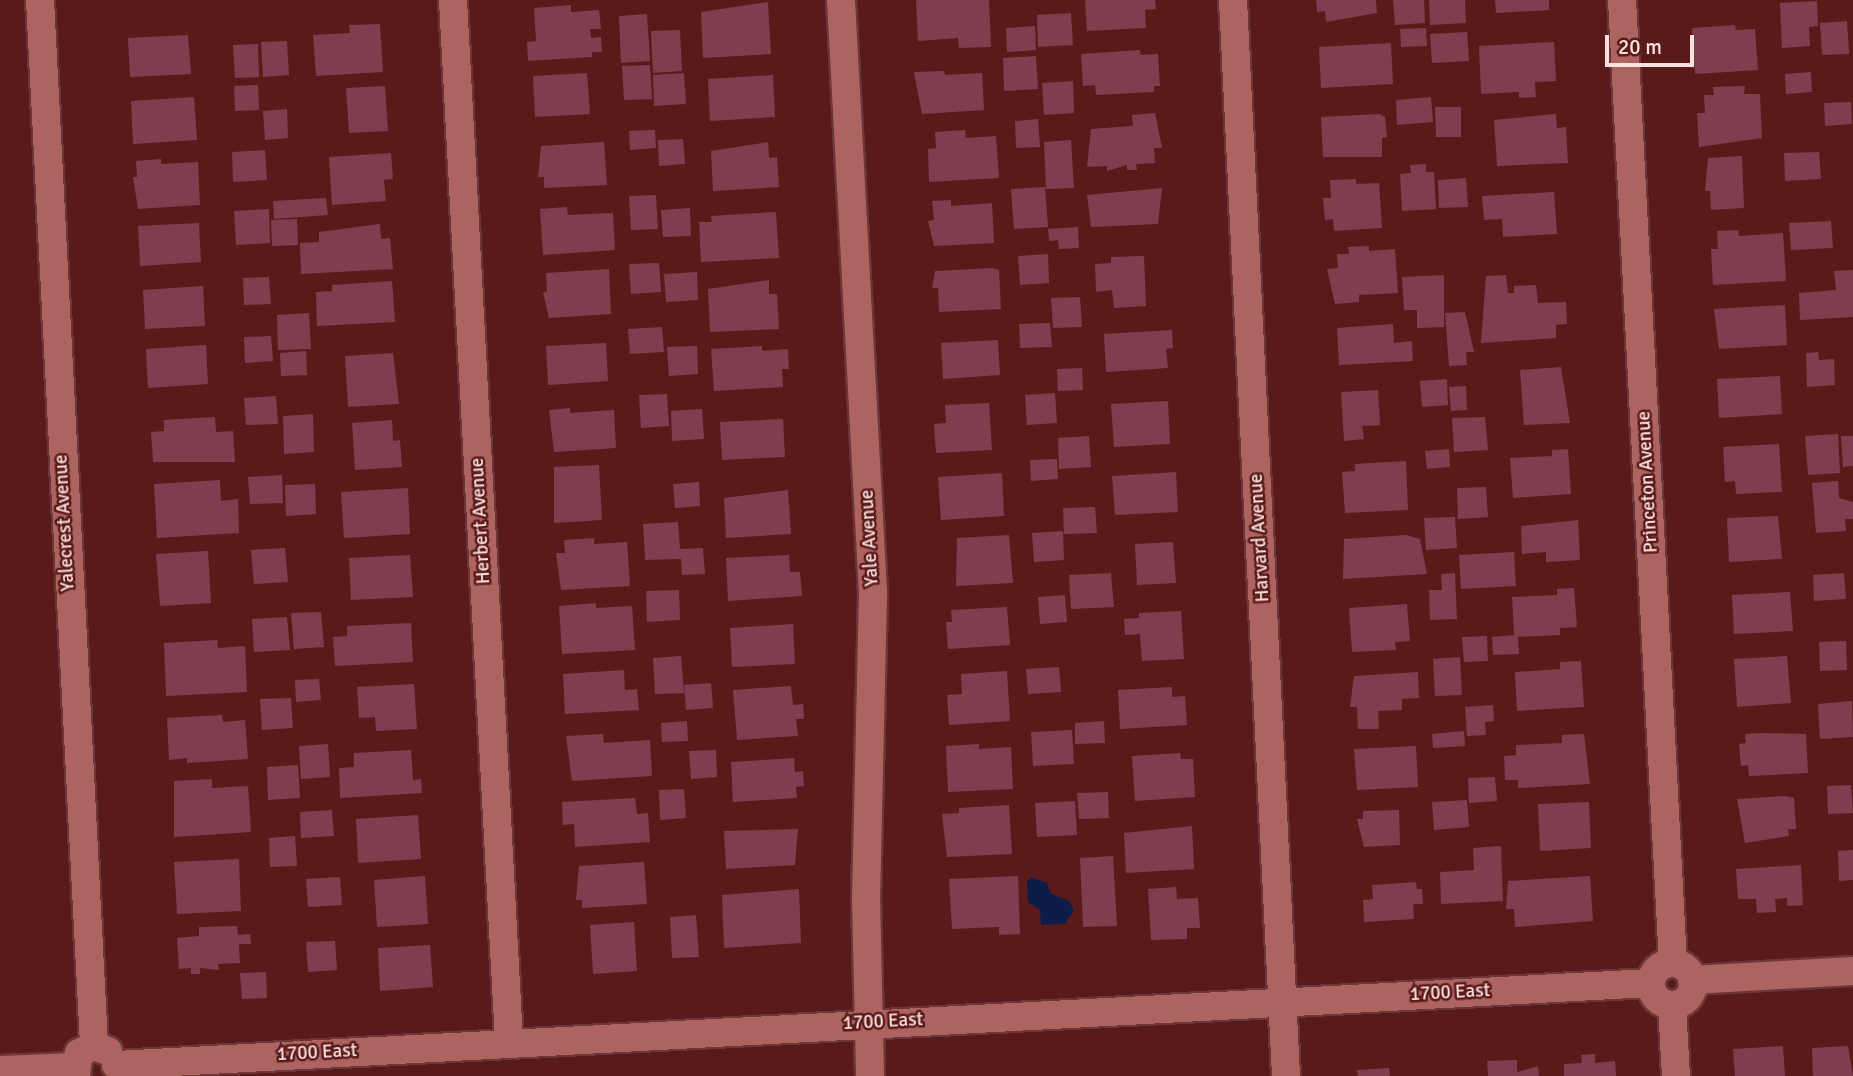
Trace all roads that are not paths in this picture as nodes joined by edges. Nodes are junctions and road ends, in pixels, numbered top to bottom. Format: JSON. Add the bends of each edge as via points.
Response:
{"nodes":[{"id":1,"x":40,"y":0,"type":"edge"},
{"id":2,"x":453,"y":0,"type":"edge"},
{"id":3,"x":841,"y":0,"type":"edge"},
{"id":4,"x":1233,"y":0,"type":"edge"},
{"id":5,"x":1622,"y":0,"type":"edge"},
{"id":6,"x":1853,"y":971,"type":"edge"},
{"id":7,"x":1683,"y":972,"type":"junction"},
{"id":8,"x":1651,"y":983,"type":"junction"},
{"id":9,"x":1283,"y":1002,"type":"junction"},
{"id":10,"x":1672,"y":1005,"type":"junction"},
{"id":11,"x":869,"y":1022,"type":"junction"},
{"id":12,"x":509,"y":1041,"type":"junction"},
{"id":13,"x":93,"y":1046,"type":"junction"},
{"id":14,"x":0,"y":1070,"type":"edge"},
{"id":15,"x":75,"y":1071,"type":"edge"},
{"id":16,"x":115,"y":1071,"type":"edge"},
{"id":17,"x":870,"y":1076,"type":"edge"},
{"id":18,"x":1286,"y":1076,"type":"edge"},
{"id":19,"x":1676,"y":1076,"type":"edge"}],
"edges":[{"from":1,"to":13,"type":"street","name":"Yalecrest Avenue"},
{"from":2,"to":12,"type":"street","name":"Herbert Avenue"},
{"from":3,"to":11,"type":"street","name":"Yale Avenue","via":[[873,593],[866,897]]},
{"from":4,"to":9,"type":"street","name":"Harvard Avenue"},
{"from":5,"to":7,"type":"street","name":"Princeton Avenue"},
{"from":6,"to":7,"type":"street"},
{"from":7,"to":8,"type":"street","via":[[1660,968]]},
{"from":7,"to":10,"type":"street","via":[[1685,1001]]},
{"from":8,"to":9,"type":"street","name":"1700 East"},
{"from":8,"to":10,"type":"street","via":[[1658,1000]]},
{"from":9,"to":11,"type":"street","name":"1700 East"},
{"from":9,"to":18,"type":"street","name":"Harvard Avenue"},
{"from":10,"to":19,"type":"street"},
{"from":11,"to":12,"type":"street","name":"1700 East"},
{"from":11,"to":17,"type":"street","name":"Yale Avenue"},
{"from":12,"to":16,"type":"street","name":"1700 East"},
{"from":13,"to":15,"type":"street","via":[[79,1053]]},
{"from":13,"to":16,"type":"street","via":[[109,1051]]},
{"from":14,"to":15,"type":"street"}]}
